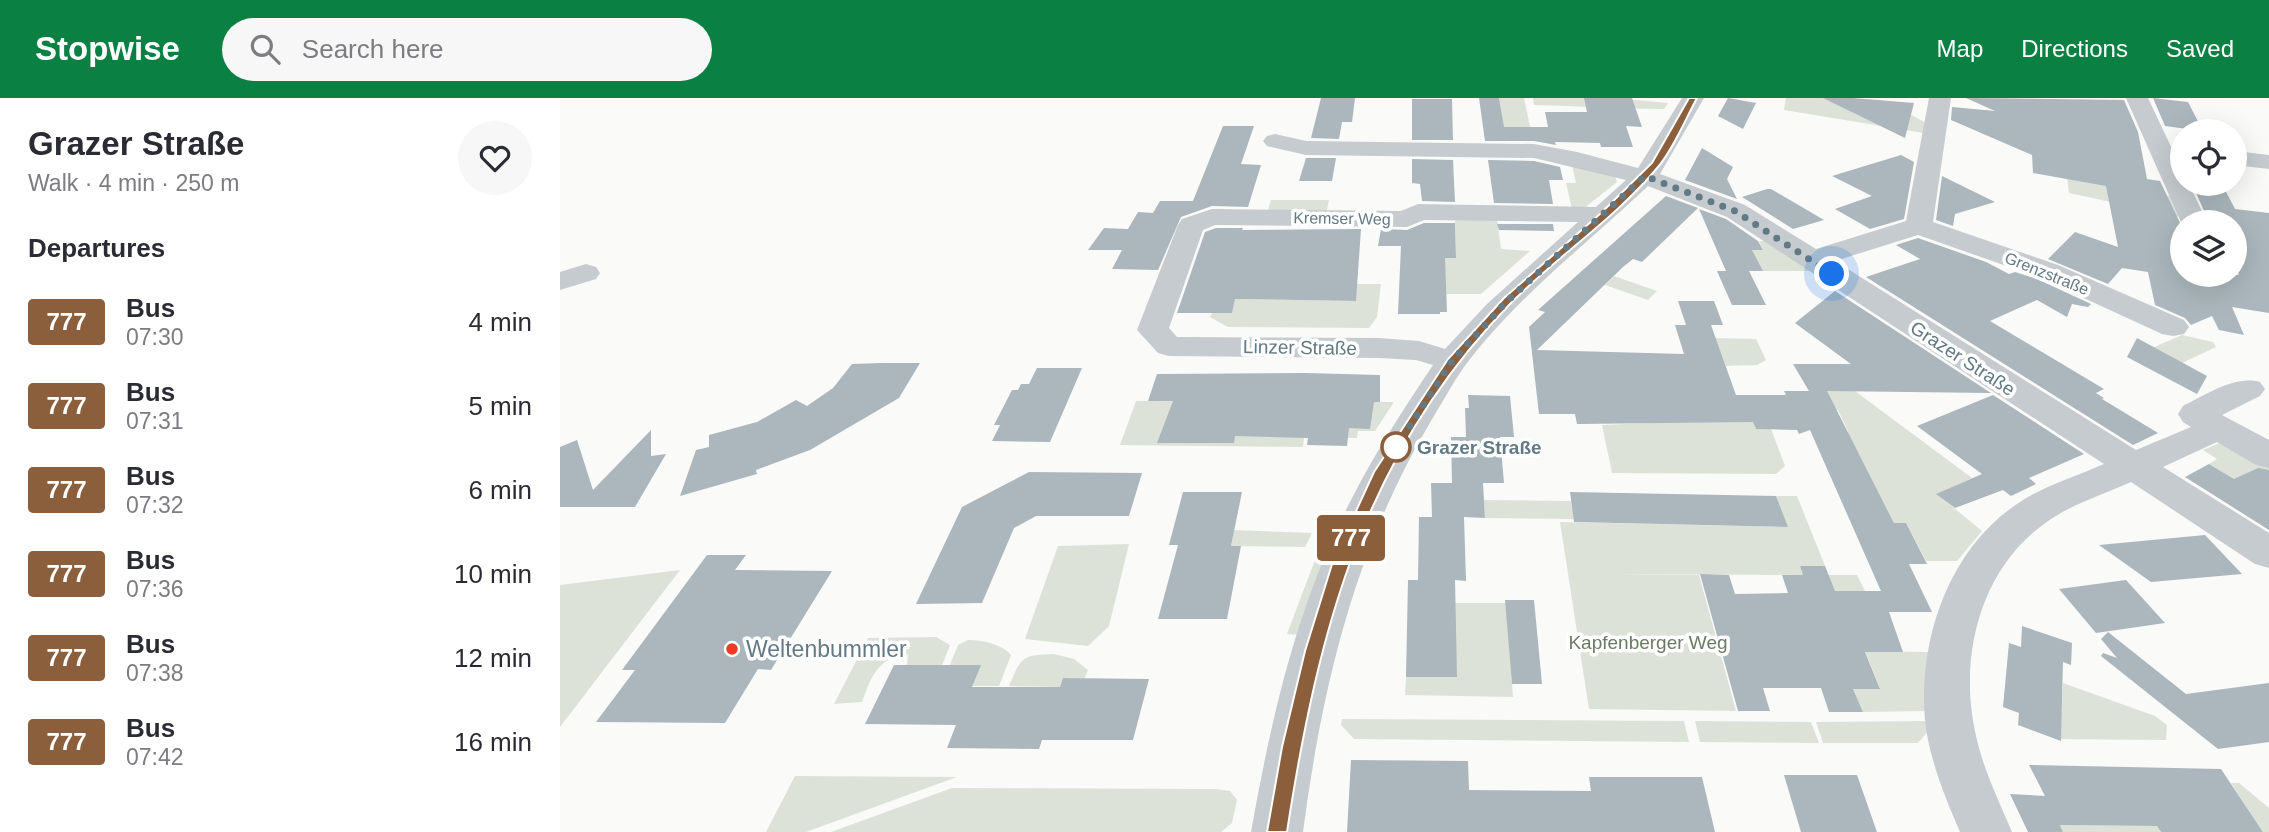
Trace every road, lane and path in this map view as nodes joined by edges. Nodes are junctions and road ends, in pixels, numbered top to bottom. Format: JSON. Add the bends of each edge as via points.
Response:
{"nodes":[{"id":1,"x":1693,"y":98,"type":"edge"},
{"id":2,"x":1940,"y":98,"type":"edge"},
{"id":3,"x":2137,"y":98,"type":"edge"},
{"id":4,"x":1275,"y":141,"type":"dead end"},
{"id":5,"x":2170,"y":148,"type":"edge"},
{"id":6,"x":2247,"y":159,"type":"edge"},
{"id":7,"x":2269,"y":162,"type":"edge"},
{"id":8,"x":1645,"y":176,"type":"junction"},
{"id":9,"x":1605,"y":215,"type":"junction"},
{"id":10,"x":1919,"y":226,"type":"junction"},
{"id":11,"x":1810,"y":260,"type":"junction"},
{"id":12,"x":2173,"y":327,"type":"dead end"},
{"id":13,"x":1153,"y":330,"type":"joint"},
{"id":14,"x":1452,"y":361,"type":"junction"},
{"id":15,"x":2248,"y":389,"type":"dead end"},
{"id":16,"x":2220,"y":428,"type":"junction"},
{"id":17,"x":2269,"y":456,"type":"edge"},
{"id":18,"x":2133,"y":467,"type":"junction"},
{"id":19,"x":2269,"y":554,"type":"edge"},
{"id":20,"x":1277,"y":832,"type":"edge"},
{"id":21,"x":1986,"y":832,"type":"edge"}],
"edges":[{"from":1,"to":8,"type":"street"},
{"from":2,"to":10,"type":"street"},
{"from":3,"to":5,"type":"street"},
{"from":4,"to":8,"type":"street","name":"Grazer Straße","via":[[1306,148],[1534,151]]},
{"from":6,"to":7,"type":"street"},
{"from":8,"to":9,"type":"street"},
{"from":8,"to":11,"type":"street","name":"Grazer Straße","via":[[1735,211]]},
{"from":9,"to":13,"type":"street","name":"Kremser Weg","via":[[1418,212],[1408,219],[1212,217],[1191,226]]},
{"from":9,"to":14,"type":"street","via":[[1507,301]]},
{"from":10,"to":11,"type":"street"},
{"from":10,"to":12,"type":"street","name":"Grenzstraße","via":[[2048,271]]},
{"from":11,"to":18,"type":"street","name":"Grazer Straße"},
{"from":13,"to":14,"type":"street","name":"Linzer Straße","via":[[1169,346],[1379,348],[1419,351]]},
{"from":14,"to":20,"type":"street","via":[[1381,472],[1341,561],[1306,677]]},
{"from":15,"to":16,"type":"street","via":[[2195,414]]},
{"from":16,"to":17,"type":"street"},
{"from":16,"to":18,"type":"street"},
{"from":18,"to":19,"type":"street","name":"Grazer Straße"},
{"from":18,"to":21,"type":"street","via":[[2031,514],[2005,535],[1971,577],[1949,645],[1949,721]]}]}
